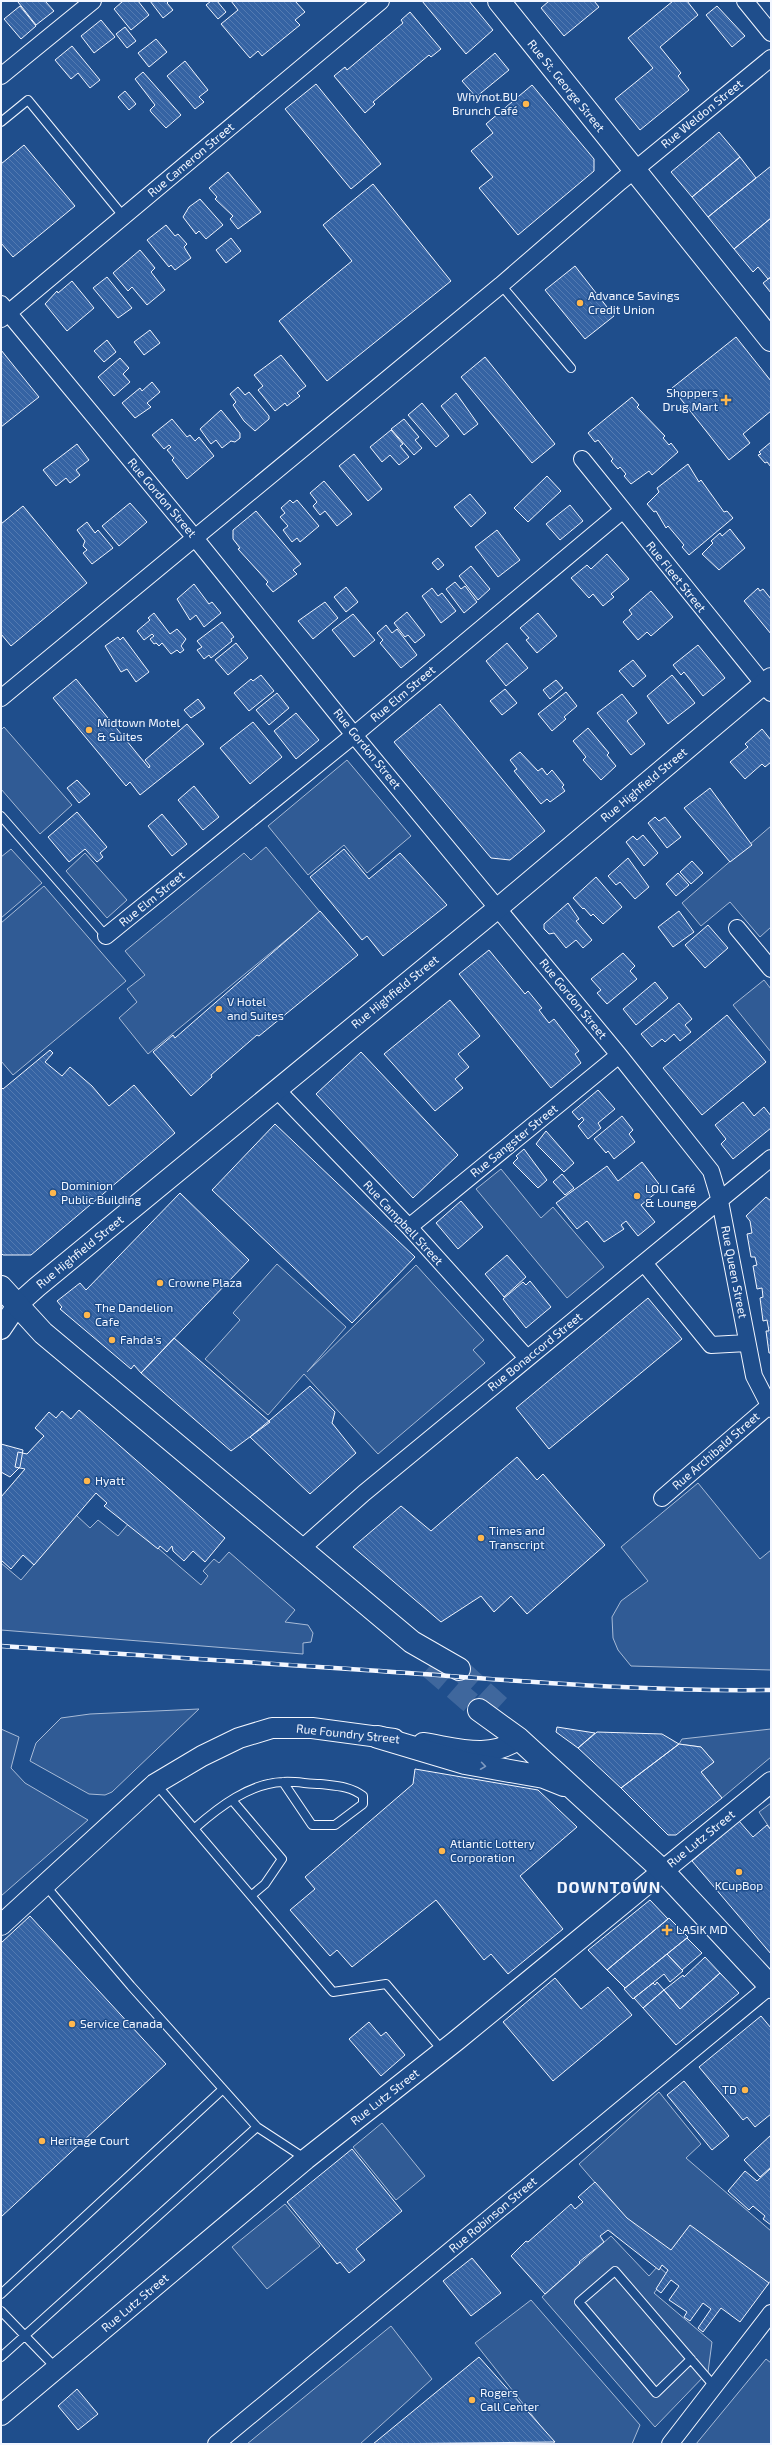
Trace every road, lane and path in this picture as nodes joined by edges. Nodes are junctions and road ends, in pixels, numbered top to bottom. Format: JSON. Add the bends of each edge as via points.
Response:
{"nodes":[{"id":1,"x":94,"y":1,"type":"edge"},
{"id":2,"x":380,"y":1,"type":"edge"},
{"id":3,"x":499,"y":1,"type":"edge"},
{"id":4,"x":745,"y":1,"type":"edge"},
{"id":5,"x":771,"y":33,"type":"edge"},
{"id":6,"x":771,"y":58,"type":"edge"},
{"id":7,"x":1,"y":76,"type":"edge"},
{"id":8,"x":1,"y":122,"type":"edge"},
{"id":9,"x":634,"y":170,"type":"junction"},
{"id":10,"x":124,"y":217,"type":"junction"},
{"id":11,"x":501,"y":285,"type":"junction"},
{"id":12,"x":3,"y":312,"type":"edge"},
{"id":13,"x":771,"y":340,"type":"edge"},
{"id":14,"x":571,"y":368,"type":"dead end"},
{"id":15,"x":582,"y":459,"type":"dead end"},
{"id":16,"x":623,"y":510,"type":"junction"},
{"id":17,"x":195,"y":538,"type":"junction"},
{"id":18,"x":768,"y":686,"type":"edge"},
{"id":19,"x":1,"y":698,"type":"edge"},
{"id":20,"x":354,"y":735,"type":"junction"},
{"id":21,"x":1,"y":816,"type":"edge"},
{"id":22,"x":498,"y":908,"type":"junction"},
{"id":23,"x":737,"y":928,"type":"dead end"},
{"id":24,"x":106,"y":936,"type":"joint"},
{"id":25,"x":771,"y":969,"type":"edge"},
{"id":26,"x":618,"y":1055,"type":"junction"},
{"id":27,"x":277,"y":1090,"type":"junction"},
{"id":28,"x":771,"y":1158,"type":"edge"},
{"id":29,"x":720,"y":1201,"type":"junction"},
{"id":30,"x":409,"y":1227,"type":"junction"},
{"id":31,"x":644,"y":1263,"type":"junction"},
{"id":32,"x":1,"y":1287,"type":"edge"},
{"id":33,"x":18,"y":1304,"type":"junction"},
{"id":34,"x":1,"y":1329,"type":"edge"},
{"id":35,"x":747,"y":1343,"type":"junction"},
{"id":36,"x":527,"y":1358,"type":"junction"},
{"id":37,"x":770,"y":1406,"type":"edge"},
{"id":38,"x":662,"y":1498,"type":"dead end"},
{"id":39,"x":301,"y":1549,"type":"junction"},
{"id":40,"x":412,"y":1642,"type":"junction"},
{"id":41,"x":429,"y":1667,"type":"tunnel mouth"},
{"id":42,"x":458,"y":1669,"type":"tunnel mouth"},
{"id":43,"x":479,"y":1710,"type":"tunnel mouth"},
{"id":44,"x":505,"y":1711,"type":"tunnel mouth"},
{"id":45,"x":378,"y":1737,"type":"junction"},
{"id":46,"x":519,"y":1739,"type":"junction"},
{"id":47,"x":283,"y":1782,"type":"junction"},
{"id":48,"x":771,"y":1782,"type":"edge"},
{"id":49,"x":155,"y":1784,"type":"junction"},
{"id":50,"x":580,"y":1795,"type":"junction"},
{"id":51,"x":232,"y":1800,"type":"junction"},
{"id":52,"x":195,"y":1828,"type":"junction"},
{"id":53,"x":662,"y":1870,"type":"junction"},
{"id":54,"x":45,"y":1885,"type":"junction"},
{"id":55,"x":252,"y":1895,"type":"junction"},
{"id":56,"x":1,"y":1925,"type":"edge"},
{"id":57,"x":771,"y":1986,"type":"edge"},
{"id":58,"x":443,"y":2051,"type":"junction"},
{"id":59,"x":223,"y":2089,"type":"junction"},
{"id":60,"x":257,"y":2127,"type":"junction"},
{"id":61,"x":306,"y":2159,"type":"junction"},
{"id":62,"x":1,"y":2294,"type":"edge"},
{"id":63,"x":1,"y":2311,"type":"edge"},
{"id":64,"x":771,"y":2313,"type":"edge"},
{"id":65,"x":26,"y":2336,"type":"junction"},
{"id":66,"x":1,"y":2357,"type":"edge"},
{"id":67,"x":691,"y":2359,"type":"junction"},
{"id":68,"x":57,"y":2369,"type":"junction"},
{"id":69,"x":714,"y":2386,"type":"junction"},
{"id":70,"x":1,"y":2415,"type":"edge"},
{"id":71,"x":216,"y":2444,"type":"edge"},
{"id":72,"x":670,"y":2444,"type":"edge"}],
"edges":[{"from":1,"to":7,"type":"street"},
{"from":2,"to":10,"type":"street","name":"Rue Cameron Street"},
{"from":3,"to":9,"type":"main road","name":"Rue St. George Street"},
{"from":4,"to":5,"type":"street"},
{"from":6,"to":9,"type":"street","name":"Rue Weldon Street"},
{"from":8,"to":10,"type":"lane","via":[[28,100]]},
{"from":9,"to":11,"type":"street","name":"Rue Weldon Street"},
{"from":9,"to":13,"type":"main road","name":"Rue St. George Street"},
{"from":10,"to":12,"type":"street","name":"Rue Cameron Street"},
{"from":11,"to":14,"type":"lane"},
{"from":11,"to":17,"type":"street","name":"Rue Weldon Street"},
{"from":12,"to":17,"type":"street","name":"Rue Gordon Street"},
{"from":15,"to":16,"type":"street","name":"Rue Fleet Street"},
{"from":16,"to":18,"type":"street","name":"Rue Fleet Street"},
{"from":16,"to":20,"type":"street","name":"Rue Elm Street"},
{"from":17,"to":19,"type":"street","name":"Rue Weldon Street"},
{"from":17,"to":20,"type":"street","name":"Rue Gordon Street"},
{"from":18,"to":22,"type":"street","name":"Rue Highfield Street"},
{"from":20,"to":22,"type":"street","name":"Rue Gordon Street"},
{"from":20,"to":24,"type":"street","name":"Rue Elm Street"},
{"from":21,"to":24,"type":"lane"},
{"from":22,"to":26,"type":"street","name":"Rue Gordon Street"},
{"from":22,"to":27,"type":"street","name":"Rue Highfield Street"},
{"from":23,"to":25,"type":"street"},
{"from":26,"to":29,"type":"street","name":"Rue Gordon Street","via":[[710,1171]]},
{"from":26,"to":30,"type":"street","name":"Rue Sangster Street"},
{"from":27,"to":30,"type":"street","name":"Rue Campbell Street"},
{"from":27,"to":33,"type":"street","name":"Rue Highfield Street"},
{"from":28,"to":29,"type":"street","name":"Rue Bonaccord Street"},
{"from":29,"to":31,"type":"street","name":"Rue Bonaccord Street"},
{"from":29,"to":35,"type":"street","name":"Rue Queen Street"},
{"from":30,"to":36,"type":"street","name":"Rue Campbell Street"},
{"from":31,"to":35,"type":"street","via":[[711,1345]]},
{"from":31,"to":36,"type":"street","name":"Rue Bonaccord Street"},
{"from":32,"to":33,"type":"main road"},
{"from":33,"to":34,"type":"street","name":"Rue Highfield Street"},
{"from":33,"to":39,"type":"main road","via":[[43,1333]]},
{"from":35,"to":37,"type":"street","name":"Rue Queen Street","via":[[754,1376]]},
{"from":36,"to":39,"type":"street","name":"Rue Bonaccord Street","via":[[364,1493]]},
{"from":37,"to":38,"type":"street","name":"Rue Archibald Street"},
{"from":39,"to":40,"type":"main road"},
{"from":40,"to":41,"type":"main road"},
{"from":40,"to":42,"type":"main road"},
{"from":43,"to":46,"type":"main road"},
{"from":44,"to":46,"type":"main road"},
{"from":45,"to":46,"type":"street","name":"Rue Foundry Street","via":[[486,1752],[499,1750]]},
{"from":45,"to":49,"type":"street","name":"Rue Foundry Street","via":[[312,1728],[272,1728],[239,1738]]},
{"from":45,"to":50,"type":"main road","one_way":true,"via":[[465,1763],[544,1777]]},
{"from":46,"to":50,"type":"main road"},
{"from":47,"to":47,"type":"lane","via":[[353,1789],[363,1796],[363,1804],[335,1825],[312,1825]]},
{"from":47,"to":51,"type":"lane","via":[[257,1787]]},
{"from":48,"to":53,"type":"street","name":"Rue Lutz Street"},
{"from":49,"to":52,"type":"lane"},
{"from":49,"to":54,"type":"street","name":"Rue Foundry Street"},
{"from":50,"to":53,"type":"main road"},
{"from":51,"to":52,"type":"lane"},
{"from":51,"to":55,"type":"lane","via":[[282,1859],[265,1884]]},
{"from":52,"to":55,"type":"lane"},
{"from":53,"to":57,"type":"main road"},
{"from":53,"to":58,"type":"street","name":"Rue Lutz Street"},
{"from":54,"to":56,"type":"street","name":"Rue Foundry Street"},
{"from":54,"to":59,"type":"lane"},
{"from":55,"to":58,"type":"lane","via":[[333,1992],[386,1984]]},
{"from":57,"to":71,"type":"street","name":"Rue Robinson Street"},
{"from":58,"to":61,"type":"street","name":"Rue Lutz Street"},
{"from":59,"to":60,"type":"lane"},
{"from":59,"to":62,"type":"lane"},
{"from":60,"to":61,"type":"lane"},
{"from":60,"to":65,"type":"lane"},
{"from":61,"to":68,"type":"street","name":"Rue Lutz Street"},
{"from":63,"to":65,"type":"lane"},
{"from":64,"to":69,"type":"street"},
{"from":65,"to":66,"type":"lane"},
{"from":65,"to":68,"type":"lane"},
{"from":67,"to":67,"type":"lane","via":[[615,2271],[580,2302],[656,2393]]},
{"from":67,"to":69,"type":"lane"},
{"from":68,"to":70,"type":"street","name":"Rue Lutz Street"},
{"from":69,"to":72,"type":"street"}]}
